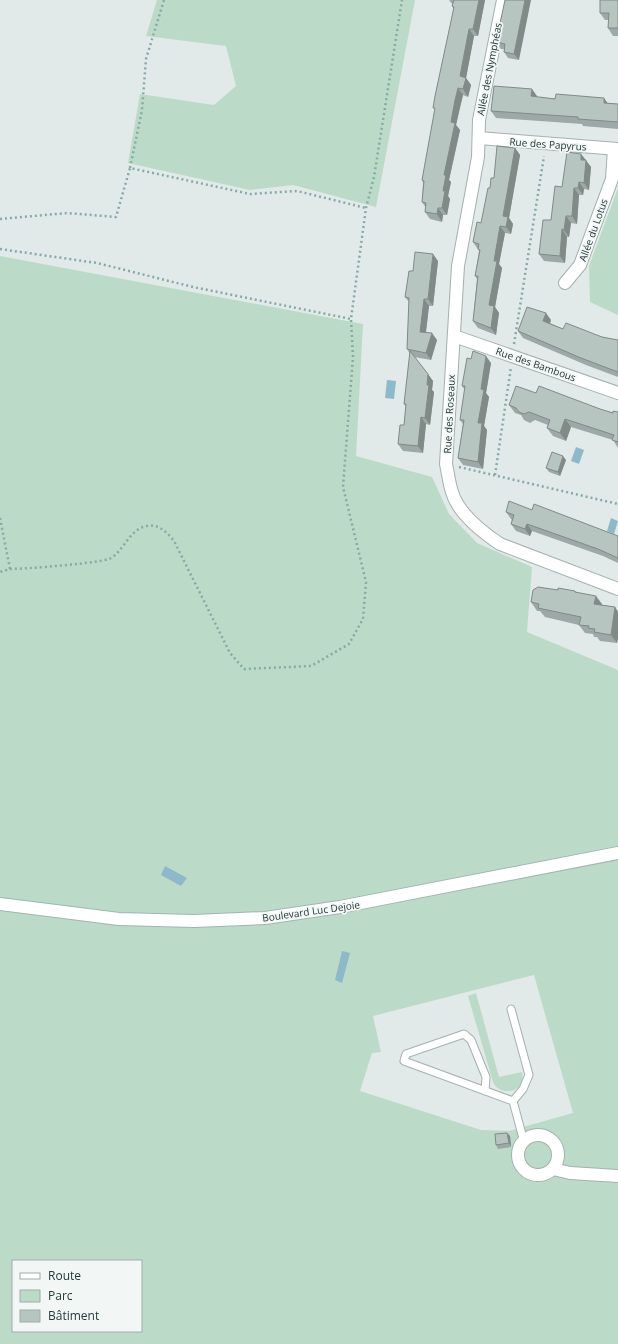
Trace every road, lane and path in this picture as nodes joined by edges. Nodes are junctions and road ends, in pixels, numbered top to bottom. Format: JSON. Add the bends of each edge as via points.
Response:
{"nodes":[{"id":1,"x":164,"y":0,"type":"edge"},
{"id":2,"x":402,"y":0,"type":"edge"},
{"id":3,"x":503,"y":0,"type":"edge"},
{"id":4,"x":479,"y":138,"type":"junction"},
{"id":5,"x":616,"y":149,"type":"edge"},
{"id":6,"x":551,"y":156,"type":"dead end"},
{"id":7,"x":130,"y":168,"type":"junction"},
{"id":8,"x":366,"y":208,"type":"junction"},
{"id":9,"x":0,"y":219,"type":"edge"},
{"id":10,"x":0,"y":249,"type":"edge"},
{"id":11,"x":565,"y":283,"type":"dead end"},
{"id":12,"x":351,"y":319,"type":"junction"},
{"id":13,"x":454,"y":336,"type":"junction"},
{"id":14,"x":512,"y":356,"type":"junction"},
{"id":15,"x":618,"y":393,"type":"edge"},
{"id":16,"x":446,"y":464,"type":"junction"},
{"id":17,"x":496,"y":475,"type":"junction"},
{"id":18,"x":618,"y":504,"type":"edge"},
{"id":19,"x":0,"y":518,"type":"edge"},
{"id":20,"x":10,"y":569,"type":"junction"},
{"id":21,"x":0,"y":572,"type":"edge"},
{"id":22,"x":618,"y":589,"type":"edge"},
{"id":23,"x":618,"y":853,"type":"edge"},
{"id":24,"x":0,"y":904,"type":"edge"},
{"id":25,"x":511,"y":1009,"type":"dead end"},
{"id":26,"x":485,"y":1091,"type":"junction"},
{"id":27,"x":513,"y":1101,"type":"junction"},
{"id":28,"x":524,"y":1142,"type":"junction"},
{"id":29,"x":553,"y":1169,"type":"junction"},
{"id":30,"x":618,"y":1176,"type":"edge"}],
"edges":[{"from":1,"to":7,"type":"path","via":[[146,59],[142,110]]},
{"from":2,"to":8,"type":"path","via":[[374,177]]},
{"from":3,"to":4,"type":"street","name":"Allée des Nymphéas","via":[[479,120]]},
{"from":4,"to":5,"type":"street","name":"Rue des Papyrus"},
{"from":4,"to":13,"type":"street","name":"Rue des Roseaux","via":[[478,157],[458,266]]},
{"from":5,"to":11,"type":"street","name":"Allée du Lotus","via":[[612,179],[580,265]]},
{"from":6,"to":14,"type":"path","via":[[543,156]]},
{"from":7,"to":8,"type":"path","via":[[250,194],[297,191]]},
{"from":7,"to":9,"type":"path","via":[[116,217],[67,213]]},
{"from":8,"to":12,"type":"path"},
{"from":10,"to":12,"type":"path","via":[[97,263],[193,287]]},
{"from":12,"to":20,"type":"path","via":[[353,357],[343,487],[366,582],[363,619],[349,644],[311,666],[244,669],[230,653],[174,541],[165,529],[153,525],[142,527],[109,560]]},
{"from":13,"to":14,"type":"street","name":"Rue des Bambous"},
{"from":13,"to":16,"type":"street","name":"Rue des Roseaux"},
{"from":14,"to":15,"type":"street","name":"Rue des Bambous"},
{"from":14,"to":17,"type":"path"},
{"from":16,"to":17,"type":"path"},
{"from":16,"to":22,"type":"street","name":"Rue des Roseaux","via":[[452,493],[465,514],[482,533],[506,547]]},
{"from":17,"to":18,"type":"path"},
{"from":19,"to":20,"type":"path"},
{"from":20,"to":21,"type":"path"},
{"from":23,"to":24,"type":"street","name":"Boulevard Luc Dejoie","via":[[363,903],[265,918],[194,921],[119,919]]},
{"from":25,"to":27,"type":"lane","via":[[529,1075],[523,1089]]},
{"from":26,"to":26,"type":"lane","via":[[404,1061],[406,1054],[464,1034],[471,1040],[486,1077]]},
{"from":26,"to":27,"type":"lane"},
{"from":27,"to":28,"type":"lane"},
{"from":28,"to":29,"type":"street","via":[[534,1136],[552,1141],[556,1146],[558,1158]]},
{"from":28,"to":29,"type":"street","via":[[518,1154],[522,1167],[527,1172],[540,1175]]},
{"from":29,"to":30,"type":"street","via":[[570,1173]]}]}
